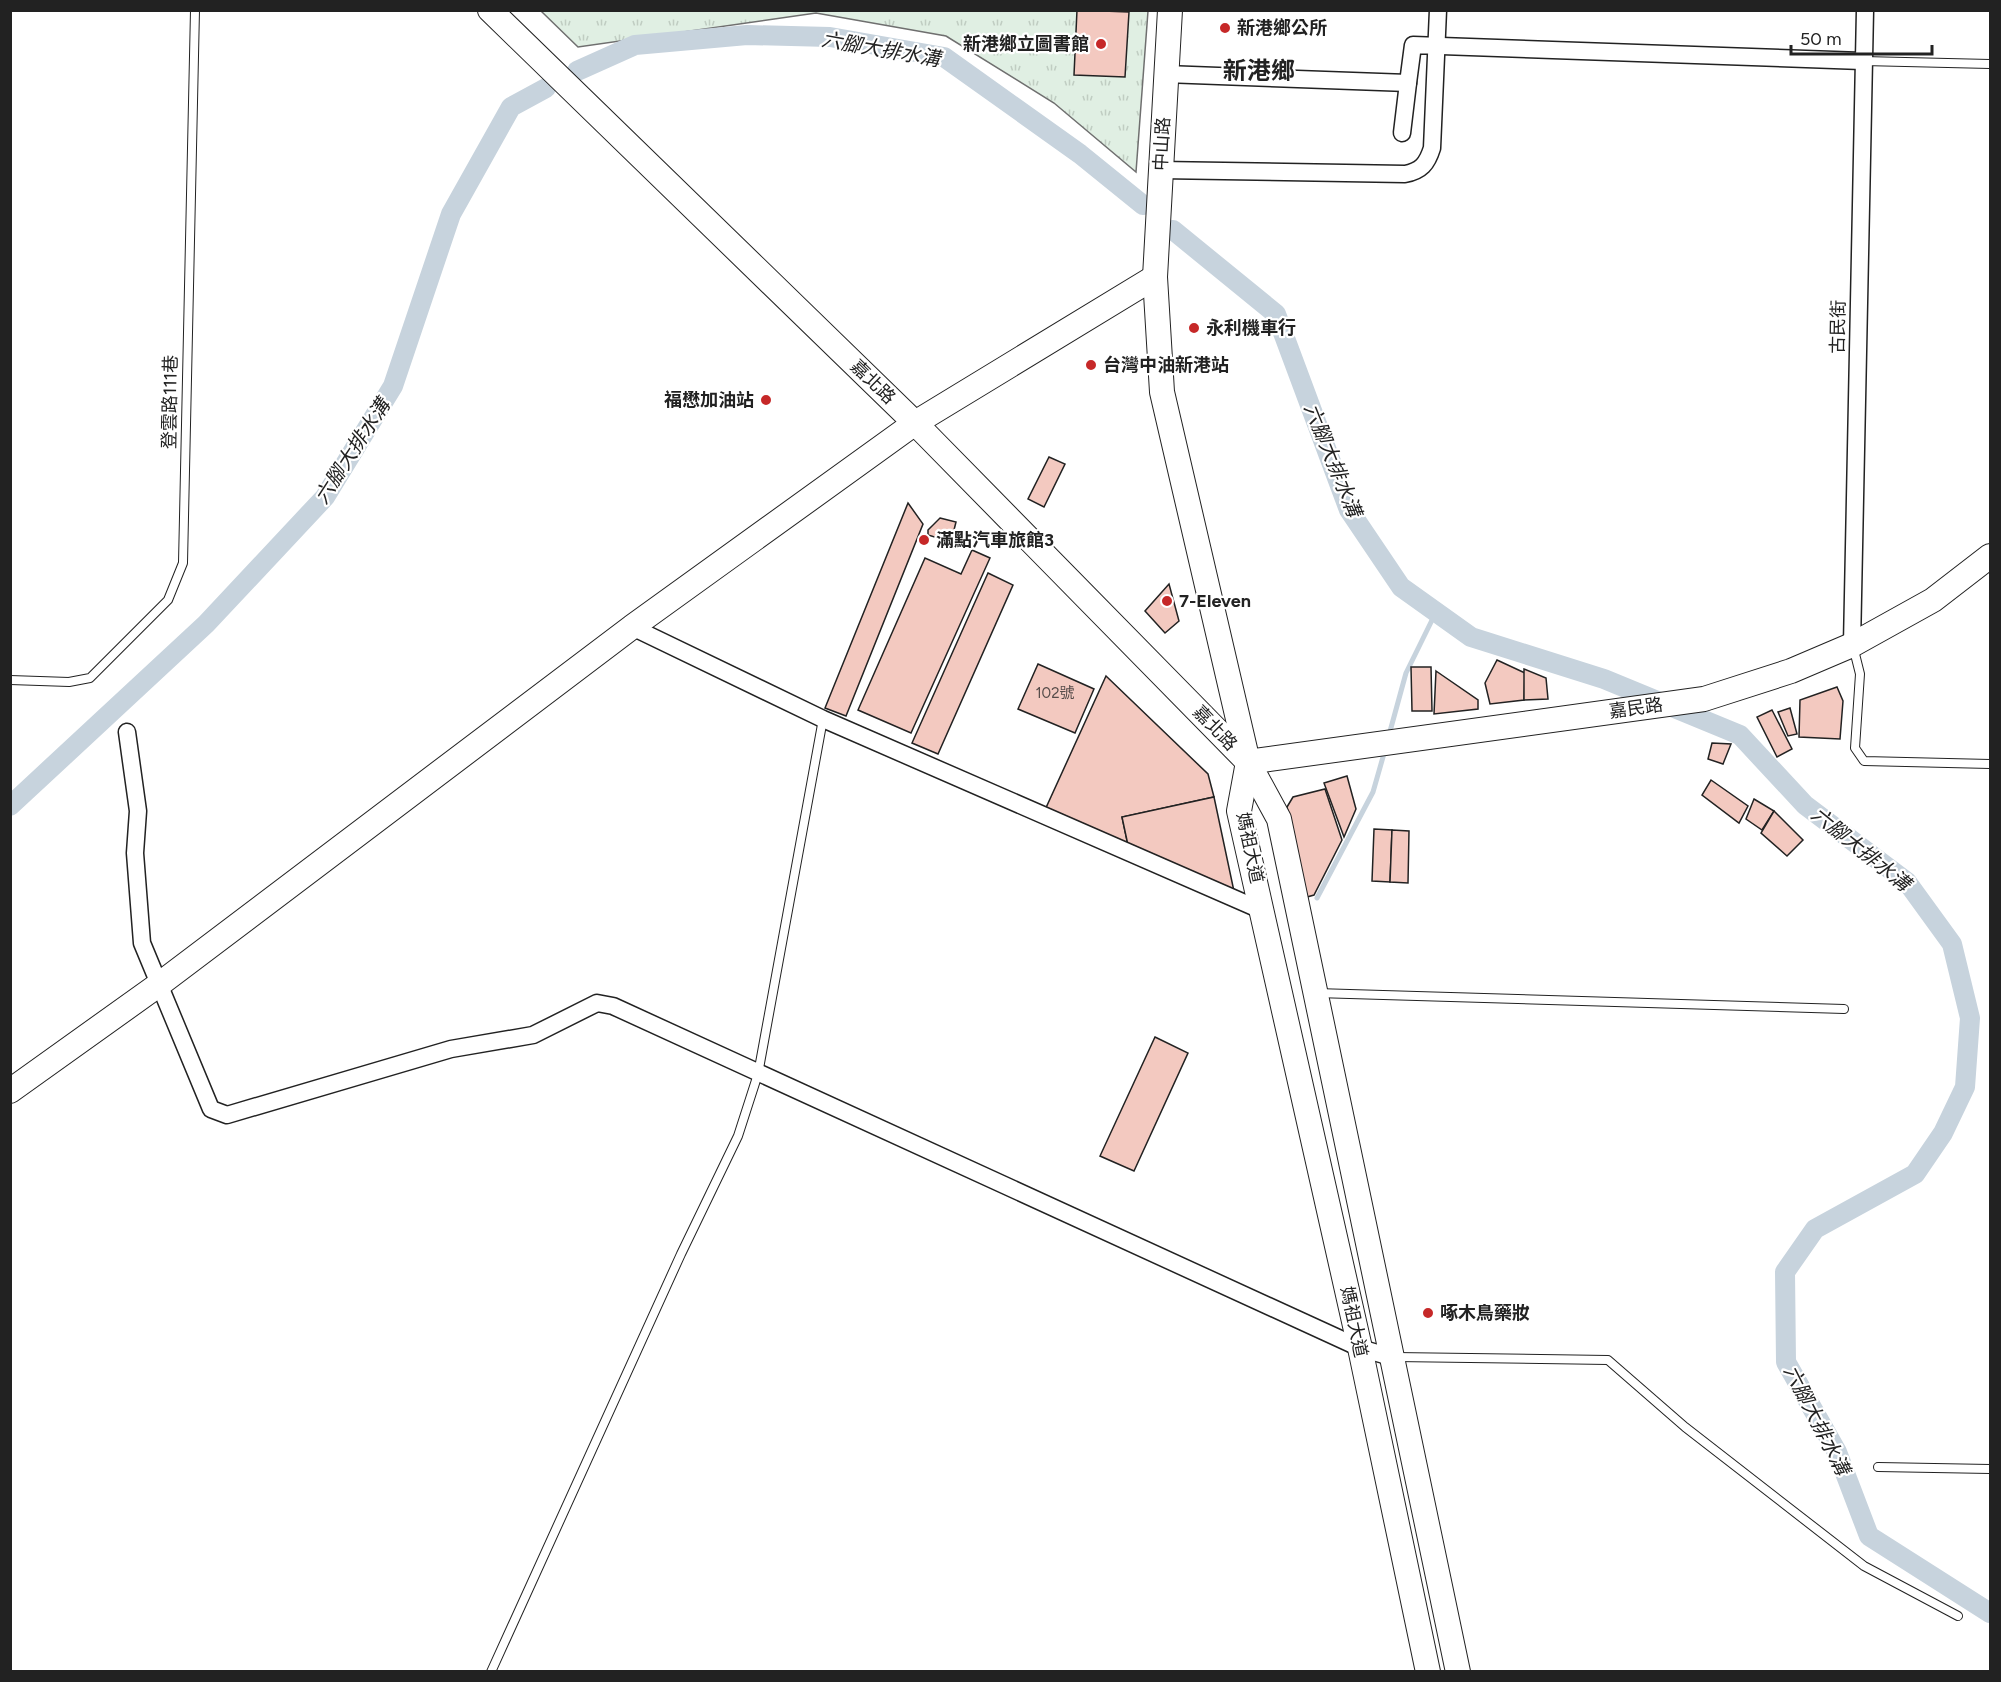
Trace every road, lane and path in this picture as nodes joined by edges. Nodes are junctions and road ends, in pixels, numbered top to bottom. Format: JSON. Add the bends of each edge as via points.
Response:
{"nodes":[{"id":1,"x":195,"y":10,"type":"edge"},
{"id":2,"x":490,"y":10,"type":"edge"},
{"id":3,"x":1170,"y":10,"type":"edge"},
{"id":4,"x":1438,"y":10,"type":"edge"},
{"id":5,"x":1865,"y":10,"type":"edge"},
{"id":6,"x":1436,"y":46,"type":"junction"},
{"id":7,"x":1862,"y":61,"type":"junction"},
{"id":8,"x":1990,"y":64,"type":"edge"},
{"id":9,"x":1165,"y":74,"type":"junction"},
{"id":10,"x":1408,"y":83,"type":"junction"},
{"id":11,"x":1402,"y":133,"type":"dead end"},
{"id":12,"x":1160,"y":170,"type":"junction"},
{"id":13,"x":1155,"y":277,"type":"junction"},
{"id":14,"x":915,"y":423,"type":"junction"},
{"id":15,"x":1990,"y":556,"type":"edge"},
{"id":16,"x":632,"y":627,"type":"junction"},
{"id":17,"x":1852,"y":645,"type":"junction"},
{"id":18,"x":10,"y":680,"type":"edge"},
{"id":19,"x":823,"y":718,"type":"junction"},
{"id":20,"x":127,"y":732,"type":"dead end"},
{"id":21,"x":1248,"y":762,"type":"junction"},
{"id":22,"x":1990,"y":764,"type":"edge"},
{"id":23,"x":1263,"y":911,"type":"junction"},
{"id":24,"x":161,"y":983,"type":"junction"},
{"id":25,"x":1316,"y":993,"type":"junction"},
{"id":26,"x":1844,"y":1009,"type":"dead end"},
{"id":27,"x":758,"y":1074,"type":"junction"},
{"id":28,"x":10,"y":1091,"type":"edge"},
{"id":29,"x":1360,"y":1348,"type":"junction"},
{"id":30,"x":1391,"y":1357,"type":"junction"},
{"id":31,"x":1878,"y":1467,"type":"dead end"},
{"id":32,"x":1990,"y":1469,"type":"edge"},
{"id":33,"x":1958,"y":1616,"type":"dead end"},
{"id":34,"x":491,"y":1671,"type":"edge"},
{"id":35,"x":1428,"y":1671,"type":"edge"},
{"id":36,"x":1458,"y":1671,"type":"edge"}],
"edges":[{"from":1,"to":18,"type":"lane","name":"登雲路111巷","via":[[183,563],[168,600],[90,678],[69,682]]},
{"from":2,"to":14,"type":"main road","name":"嘉北路"},
{"from":3,"to":9,"type":"main road","name":"中山路"},
{"from":4,"to":6,"type":"street"},
{"from":5,"to":7,"type":"street","name":"古民街"},
{"from":6,"to":7,"type":"street"},
{"from":6,"to":10,"type":"street","via":[[1413,45]]},
{"from":6,"to":12,"type":"street","via":[[1432,148],[1429,159],[1416,172]]},
{"from":7,"to":8,"type":"lane"},
{"from":7,"to":17,"type":"street","name":"古民街"},
{"from":9,"to":10,"type":"street"},
{"from":9,"to":12,"type":"main road","name":"中山路"},
{"from":10,"to":11,"type":"street"},
{"from":12,"to":13,"type":"main road","name":"中山路"},
{"from":13,"to":14,"type":"main road"},
{"from":13,"to":21,"type":"main road","name":"中山路","via":[[1162,392]]},
{"from":14,"to":16,"type":"main road"},
{"from":14,"to":21,"type":"main road","name":"嘉北路"},
{"from":15,"to":17,"type":"main road","name":"嘉民路","via":[[1933,600]]},
{"from":16,"to":19,"type":"street"},
{"from":16,"to":24,"type":"main road"},
{"from":17,"to":21,"type":"main road","name":"嘉民路","via":[[1791,671],[1704,699]]},
{"from":17,"to":22,"type":"lane","via":[[1860,674],[1855,748],[1864,761]]},
{"from":19,"to":23,"type":"street"},
{"from":19,"to":27,"type":"lane"},
{"from":20,"to":24,"type":"street","via":[[138,811],[135,853],[142,944]]},
{"from":21,"to":23,"type":"main road","name":"媽祖大道","via":[[1239,811]]},
{"from":21,"to":25,"type":"main road","name":"媽祖大道","via":[[1279,819]]},
{"from":23,"to":29,"type":"main road","name":"媽祖大道"},
{"from":24,"to":27,"type":"street","via":[[211,1109],[227,1115],[451,1049],[533,1035],[597,1003],[613,1006]]},
{"from":24,"to":28,"type":"main road"},
{"from":25,"to":26,"type":"lane"},
{"from":25,"to":30,"type":"main road","name":"媽祖大道"},
{"from":27,"to":29,"type":"street"},
{"from":27,"to":34,"type":"lane","via":[[738,1136]]},
{"from":29,"to":30,"type":"street"},
{"from":29,"to":35,"type":"main road","name":"媽祖大道"},
{"from":30,"to":33,"type":"lane","via":[[1608,1360],[1685,1427],[1864,1566]]},
{"from":30,"to":36,"type":"main road","name":"媽祖大道"},
{"from":31,"to":32,"type":"lane"}]}
